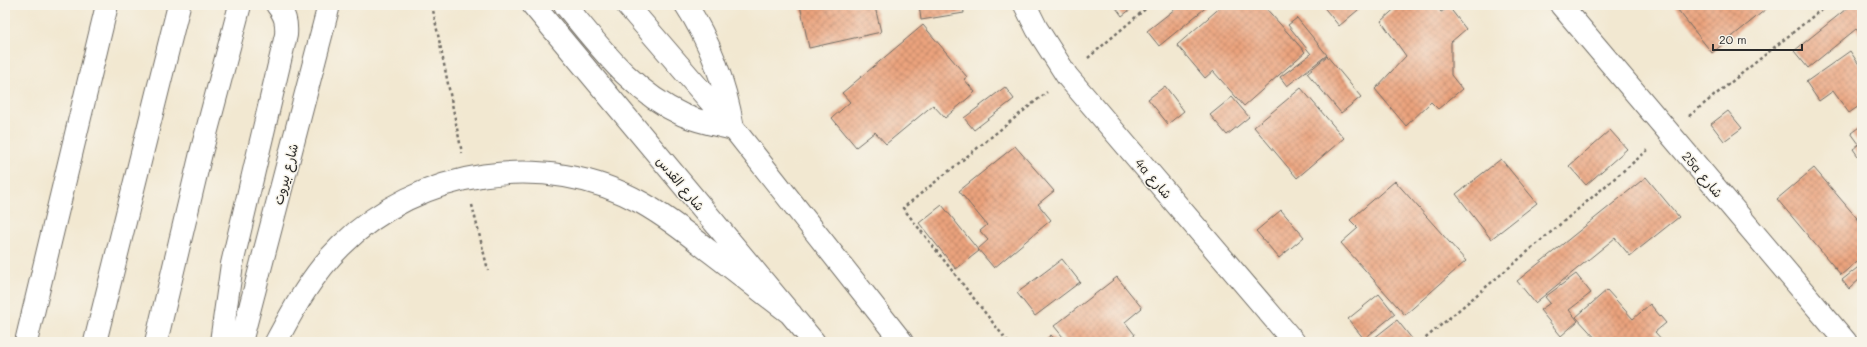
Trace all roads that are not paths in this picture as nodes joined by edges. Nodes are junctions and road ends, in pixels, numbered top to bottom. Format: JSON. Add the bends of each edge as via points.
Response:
{"nodes":[{"id":1,"x":107,"y":5,"type":"edge"},
{"id":2,"x":179,"y":5,"type":"edge"},
{"id":3,"x":240,"y":5,"type":"edge"},
{"id":4,"x":277,"y":5,"type":"edge"},
{"id":5,"x":329,"y":5,"type":"edge"},
{"id":6,"x":533,"y":5,"type":"edge"},
{"id":7,"x":565,"y":5,"type":"edge"},
{"id":8,"x":627,"y":5,"type":"edge"},
{"id":9,"x":686,"y":5,"type":"edge"},
{"id":10,"x":1026,"y":5,"type":"edge"},
{"id":11,"x":1561,"y":5,"type":"edge"},
{"id":12,"x":734,"y":129,"type":"junction"},
{"id":13,"x":791,"y":314,"type":"junction"},
{"id":14,"x":26,"y":342,"type":"edge"},
{"id":15,"x":95,"y":342,"type":"edge"},
{"id":16,"x":156,"y":342,"type":"edge"},
{"id":17,"x":221,"y":342,"type":"edge"},
{"id":18,"x":241,"y":342,"type":"edge"},
{"id":19,"x":276,"y":342,"type":"edge"},
{"id":20,"x":814,"y":342,"type":"edge"},
{"id":21,"x":902,"y":342,"type":"edge"},
{"id":22,"x":1294,"y":342,"type":"edge"},
{"id":23,"x":1846,"y":342,"type":"edge"}],
"edges":[{"from":1,"to":14,"type":"main road"},
{"from":2,"to":15,"type":"main road"},
{"from":3,"to":16,"type":"main road","via":[[201,153]]},
{"from":4,"to":17,"type":"main road","via":[[284,14],[287,24],[286,35],[232,264]]},
{"from":5,"to":18,"type":"main road","name":"شارع بيروت"},
{"from":6,"to":13,"type":"main road","name":"شارع القدس"},
{"from":7,"to":12,"type":"main road","via":[[619,69],[639,87],[684,115]]},
{"from":8,"to":12,"type":"main road"},
{"from":9,"to":12,"type":"main road","via":[[711,49],[728,98]]},
{"from":10,"to":22,"type":"main road","name":"4a شارع","via":[[1067,76]]},
{"from":11,"to":23,"type":"main road","name":"25a شارع"},
{"from":12,"to":21,"type":"main road"},
{"from":13,"to":19,"type":"main road","via":[[671,221],[641,202],[605,186],[561,174],[512,172],[466,178],[430,188],[396,204],[367,223],[341,246],[320,270],[300,298]]},
{"from":13,"to":20,"type":"main road","name":"شارع القدس"}]}
